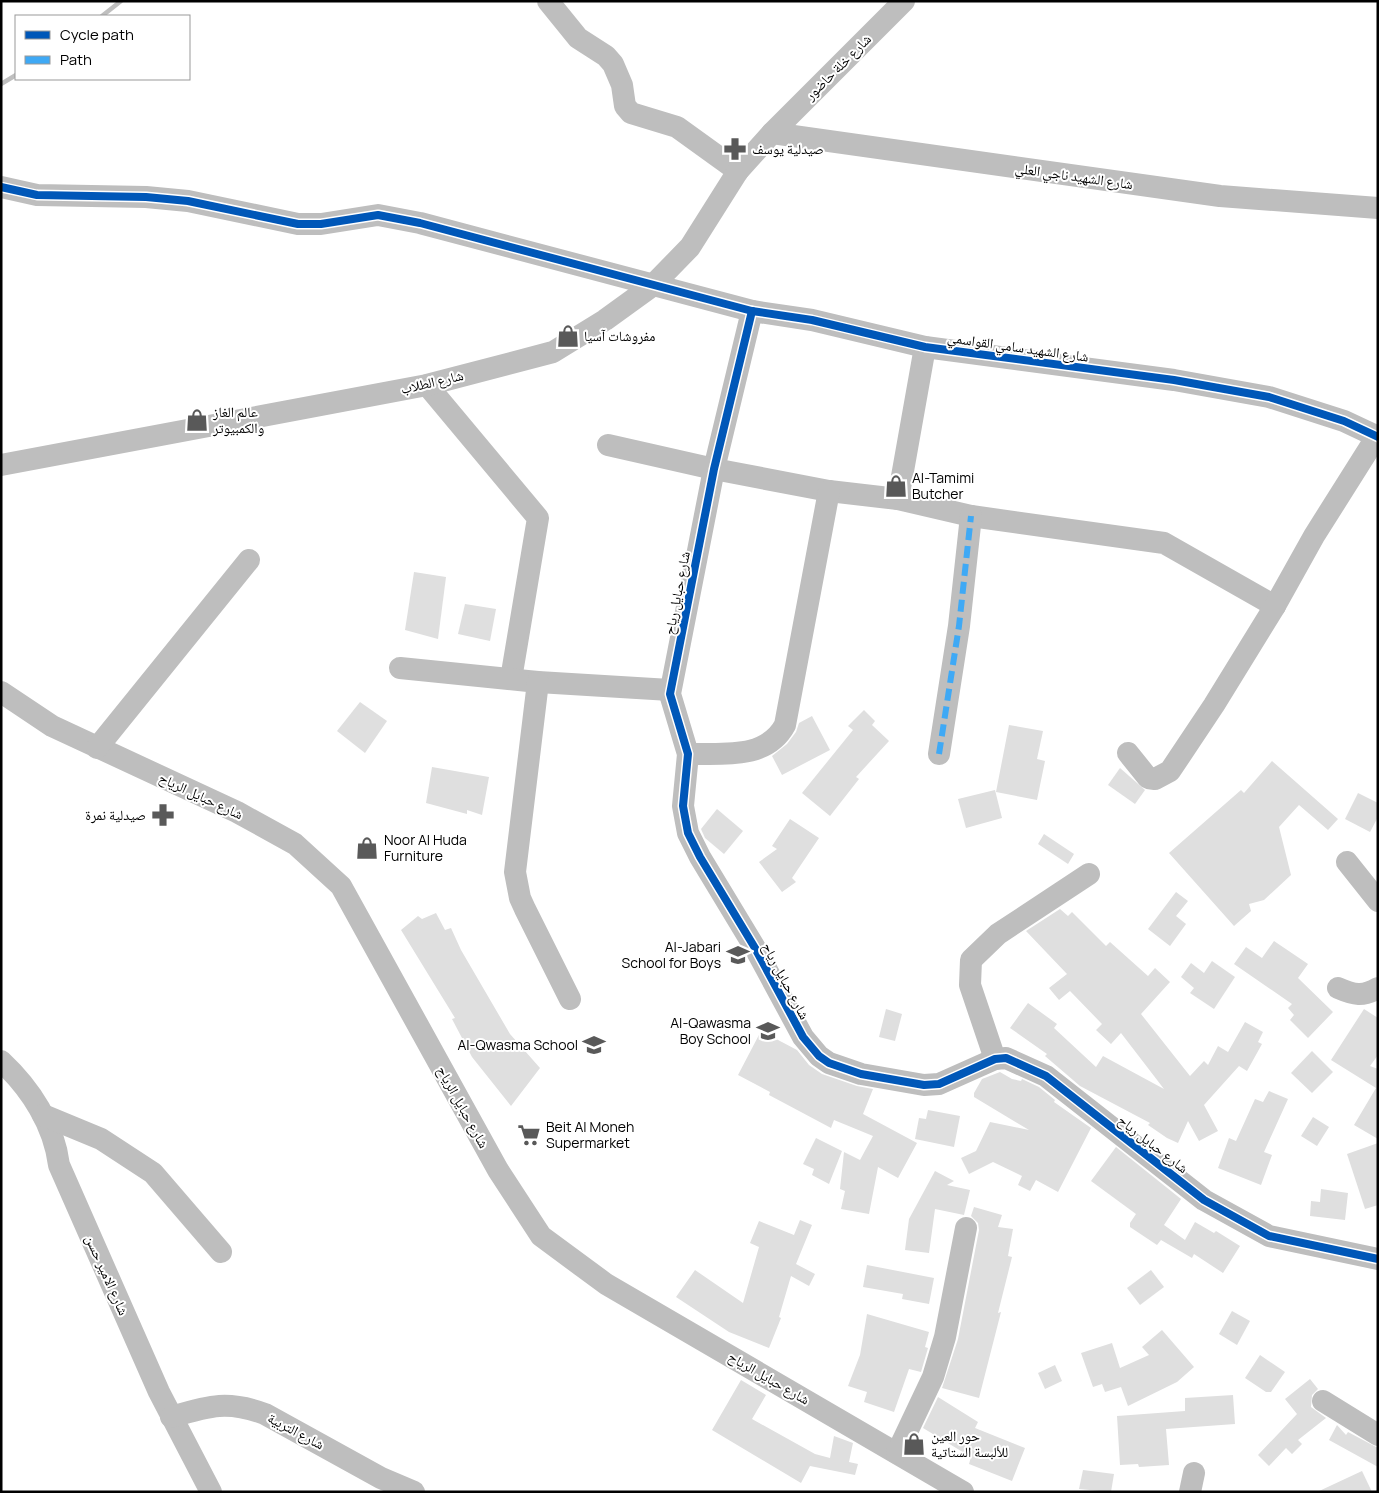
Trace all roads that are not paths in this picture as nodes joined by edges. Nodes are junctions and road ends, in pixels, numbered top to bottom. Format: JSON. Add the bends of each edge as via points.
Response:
{"nodes":[{"id":1,"x":548,"y":1,"type":"edge"},
{"id":2,"x":904,"y":1,"type":"edge"},
{"id":3,"x":772,"y":133,"type":"junction"},
{"id":4,"x":738,"y":171,"type":"junction"},
{"id":5,"x":1,"y":187,"type":"edge"},
{"id":6,"x":1378,"y":208,"type":"edge"},
{"id":7,"x":652,"y":286,"type":"junction"},
{"id":8,"x":752,"y":312,"type":"junction"},
{"id":9,"x":925,"y":347,"type":"junction"},
{"id":10,"x":428,"y":384,"type":"junction"},
{"id":11,"x":1377,"y":436,"type":"edge"},
{"id":12,"x":608,"y":445,"type":"dead end"},
{"id":13,"x":1,"y":465,"type":"edge"},
{"id":14,"x":714,"y":469,"type":"junction"},
{"id":15,"x":829,"y":491,"type":"junction"},
{"id":16,"x":898,"y":499,"type":"junction"},
{"id":17,"x":972,"y":516,"type":"junction"},
{"id":18,"x":249,"y":560,"type":"dead end"},
{"id":19,"x":1275,"y":606,"type":"junction"},
{"id":20,"x":400,"y":668,"type":"dead end"},
{"id":21,"x":511,"y":679,"type":"junction"},
{"id":22,"x":538,"y":682,"type":"junction"},
{"id":23,"x":670,"y":690,"type":"junction"},
{"id":24,"x":1,"y":692,"type":"edge"},
{"id":25,"x":97,"y":748,"type":"junction"},
{"id":26,"x":1128,"y":753,"type":"dead end"},
{"id":27,"x":688,"y":754,"type":"junction"},
{"id":28,"x":939,"y":754,"type":"dead end"},
{"id":29,"x":1347,"y":862,"type":"dead end"},
{"id":30,"x":1089,"y":874,"type":"dead end"},
{"id":31,"x":1378,"y":901,"type":"edge"},
{"id":32,"x":1338,"y":988,"type":"dead end"},
{"id":33,"x":1378,"y":988,"type":"edge"},
{"id":34,"x":570,"y":999,"type":"dead end"},
{"id":35,"x":995,"y":1059,"type":"junction"},
{"id":36,"x":1,"y":1062,"type":"edge"},
{"id":37,"x":43,"y":1115,"type":"junction"},
{"id":38,"x":966,"y":1228,"type":"dead end"},
{"id":39,"x":221,"y":1252,"type":"dead end"},
{"id":40,"x":1378,"y":1260,"type":"edge"},
{"id":41,"x":1323,"y":1400,"type":"dead end"},
{"id":42,"x":171,"y":1417,"type":"junction"},
{"id":43,"x":1378,"y":1435,"type":"edge"},
{"id":44,"x":897,"y":1453,"type":"junction"},
{"id":45,"x":210,"y":1492,"type":"edge"},
{"id":46,"x":414,"y":1492,"type":"edge"},
{"id":47,"x":964,"y":1492,"type":"edge"}],
"edges":[{"from":1,"to":4,"type":"street","via":[[578,38],[613,64],[622,85],[625,106],[631,113],[677,127]]},
{"from":2,"to":3,"type":"street","name":"شارع خلة حاضور"},
{"from":3,"to":4,"type":"street","name":"شارع الطلاب"},
{"from":3,"to":6,"type":"street","name":"شارع الشهيد ناجي العلي","via":[[1220,196]]},
{"from":4,"to":7,"type":"street","name":"شارع الطلاب","via":[[690,246]]},
{"from":5,"to":7,"type":"street","name":"شارع الشهيد سامي القواسمي","via":[[37,195],[188,201],[298,224],[321,224],[378,215],[420,222]]},
{"from":7,"to":8,"type":"street","name":"شارع الشهيد سامي القواسمي"},
{"from":7,"to":10,"type":"street","name":"شارع الطلاب","via":[[554,352]]},
{"from":8,"to":9,"type":"street","name":"شارع الشهيد سامي القواسمي","via":[[812,320]]},
{"from":8,"to":14,"type":"street","name":"شارع حبايل رياح"},
{"from":9,"to":11,"type":"street","name":"شارع الشهيد سامي القواسمي","via":[[1174,380],[1269,397],[1344,421]]},
{"from":9,"to":16,"type":"street"},
{"from":10,"to":13,"type":"street","name":"شارع الطلاب"},
{"from":10,"to":21,"type":"street","via":[[538,518]]},
{"from":11,"to":19,"type":"street","via":[[1314,536]]},
{"from":12,"to":14,"type":"street"},
{"from":14,"to":15,"type":"street"},
{"from":14,"to":23,"type":"street","name":"شارع حبايل رياح"},
{"from":15,"to":16,"type":"street"},
{"from":15,"to":27,"type":"street","via":[[785,725],[775,740],[759,749]]},
{"from":16,"to":17,"type":"street"},
{"from":17,"to":19,"type":"street","via":[[1164,543]]},
{"from":17,"to":28,"type":"street"},
{"from":18,"to":25,"type":"street"},
{"from":19,"to":26,"type":"street","via":[[1170,771],[1148,778]]},
{"from":20,"to":21,"type":"street"},
{"from":21,"to":22,"type":"street"},
{"from":22,"to":23,"type":"street"},
{"from":22,"to":34,"type":"street","via":[[515,872],[520,898]]},
{"from":23,"to":27,"type":"street","name":"شارع حبايل رياح"},
{"from":24,"to":25,"type":"street","name":"شارع حبايل الرياح","via":[[52,726]]},
{"from":25,"to":44,"type":"street","name":"شارع حبايل الرياح","via":[[237,812],[286,840],[341,886],[498,1170],[541,1236],[606,1284]]},
{"from":27,"to":35,"type":"street","name":"شارع حبايل رياح","via":[[683,806],[691,839],[810,1048],[840,1068],[924,1085],[954,1080]]},
{"from":29,"to":31,"type":"street"},
{"from":30,"to":35,"type":"street","via":[[998,934],[971,960],[970,985]]},
{"from":32,"to":33,"type":"street","via":[[1354,995],[1368,994]]},
{"from":35,"to":40,"type":"street","name":"شارع حبايل رياح","via":[[1006,1058],[1046,1076],[1204,1200],[1269,1236]]},
{"from":36,"to":37,"type":"street","name":"شارع الامير حسن"},
{"from":37,"to":39,"type":"street","via":[[101,1139],[153,1173]]},
{"from":37,"to":42,"type":"street","name":"شارع الامير حسن","via":[[59,1165]]},
{"from":38,"to":44,"type":"street","via":[[945,1337],[933,1377]]},
{"from":41,"to":43,"type":"street"},
{"from":42,"to":45,"type":"street","name":"شارع الامير حسن"},
{"from":42,"to":46,"type":"street","name":"شارع التربية","via":[[227,1404],[245,1407],[265,1414],[381,1478]]},
{"from":44,"to":47,"type":"street","name":"شارع حبايل الرياح"}]}
